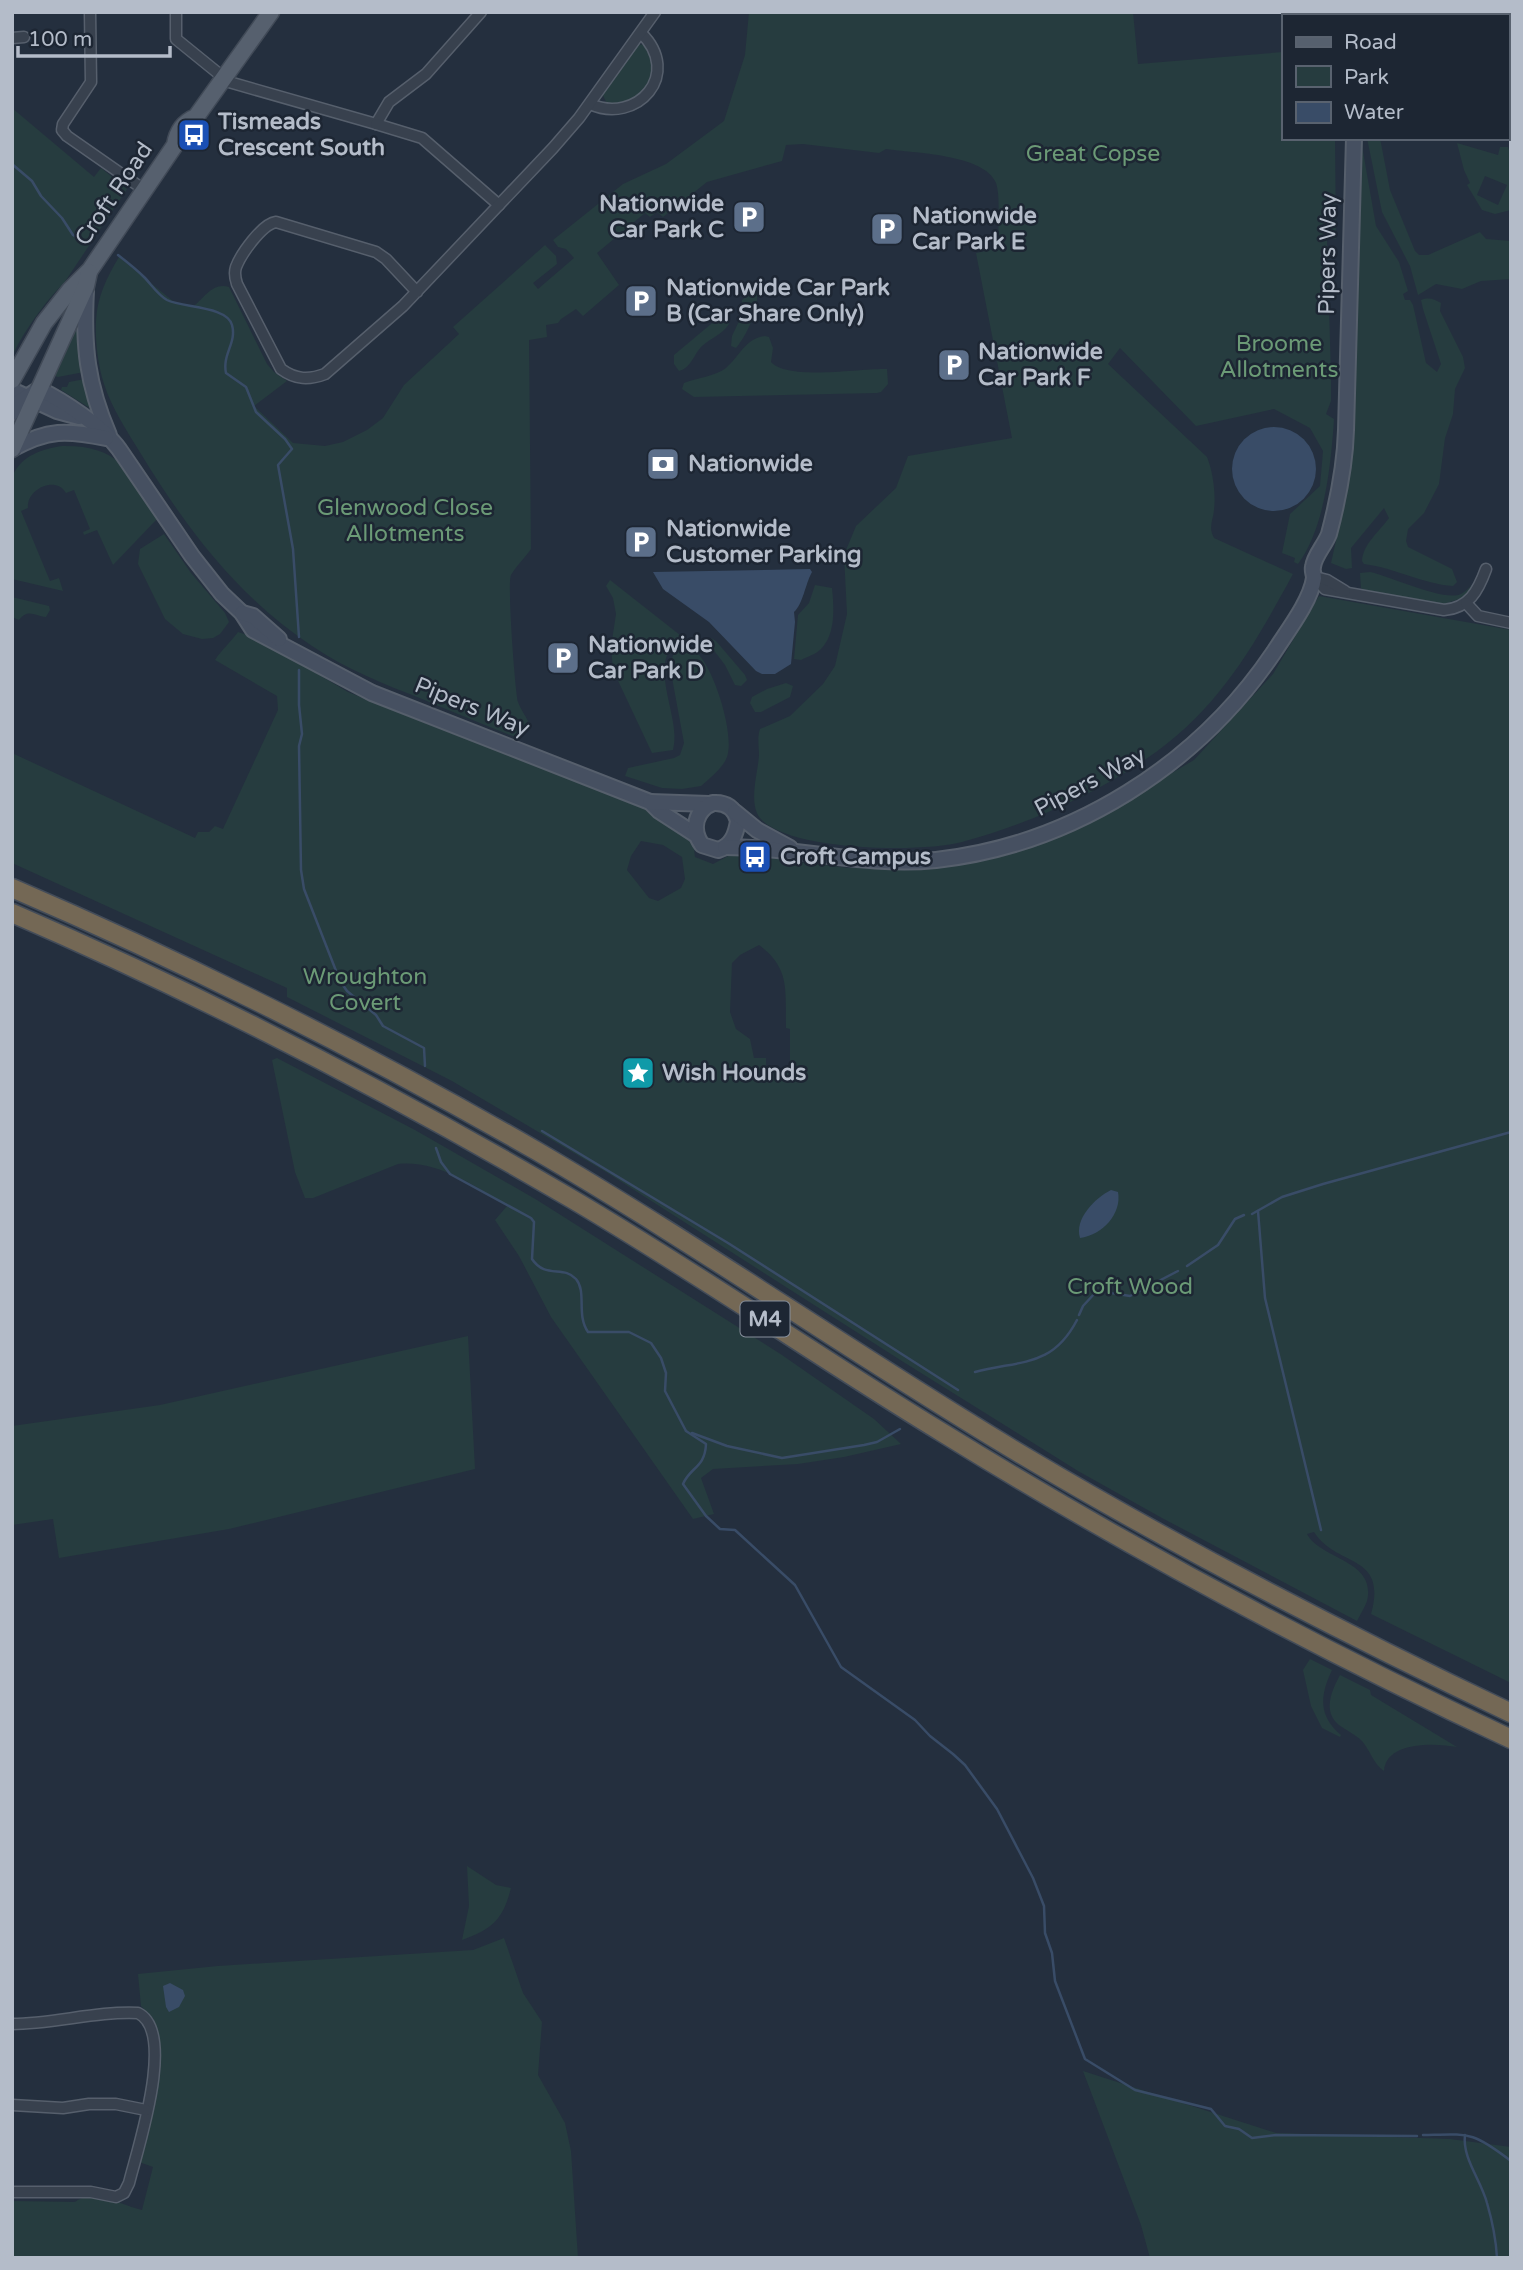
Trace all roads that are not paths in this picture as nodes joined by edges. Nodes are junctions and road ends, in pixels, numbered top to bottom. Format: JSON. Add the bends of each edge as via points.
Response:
{"nodes":[{"id":1,"x":90,"y":12,"type":"edge"},
{"id":2,"x":176,"y":12,"type":"edge"},
{"id":3,"x":271,"y":12,"type":"edge"},
{"id":4,"x":481,"y":12,"type":"edge"},
{"id":5,"x":655,"y":12,"type":"edge"},
{"id":6,"x":641,"y":33,"type":"junction"},
{"id":7,"x":24,"y":37,"type":"dead end"},
{"id":8,"x":12,"y":38,"type":"edge"},
{"id":9,"x":223,"y":79,"type":"junction"},
{"id":10,"x":590,"y":104,"type":"junction"},
{"id":11,"x":376,"y":124,"type":"junction"},
{"id":12,"x":1354,"y":140,"type":"edge"},
{"id":13,"x":143,"y":189,"type":"junction"},
{"id":14,"x":499,"y":205,"type":"junction"},
{"id":15,"x":88,"y":278,"type":"junction"},
{"id":16,"x":417,"y":292,"type":"junction"},
{"id":17,"x":12,"y":380,"type":"edge"},
{"id":18,"x":12,"y":390,"type":"edge"},
{"id":19,"x":34,"y":396,"type":"junction"},
{"id":20,"x":12,"y":413,"type":"edge"},
{"id":21,"x":111,"y":439,"type":"junction"},
{"id":22,"x":12,"y":449,"type":"edge"},
{"id":23,"x":1486,"y":569,"type":"dead end"},
{"id":24,"x":1314,"y":577,"type":"junction"},
{"id":25,"x":1466,"y":603,"type":"junction"},
{"id":26,"x":1511,"y":623,"type":"edge"},
{"id":27,"x":650,"y":802,"type":"junction"},
{"id":28,"x":709,"y":804,"type":"junction"},
{"id":29,"x":735,"y":812,"type":"junction"},
{"id":30,"x":696,"y":835,"type":"junction"},
{"id":31,"x":725,"y":847,"type":"junction"},
{"id":32,"x":795,"y":850,"type":"junction"},
{"id":33,"x":12,"y":888,"type":"edge"},
{"id":34,"x":12,"y":913,"type":"edge"},
{"id":35,"x":1511,"y":1713,"type":"edge"},
{"id":36,"x":1511,"y":1739,"type":"edge"},
{"id":37,"x":12,"y":2024,"type":"edge"},
{"id":38,"x":12,"y":2105,"type":"edge"},
{"id":39,"x":146,"y":2110,"type":"junction"},
{"id":40,"x":12,"y":2192,"type":"edge"}],
"edges":[{"from":1,"to":13,"type":"street","via":[[91,82],[62,130]]},
{"from":2,"to":9,"type":"street","via":[[176,39]]},
{"from":3,"to":9,"type":"main road","name":"Croft Road"},
{"from":4,"to":11,"type":"street","via":[[417,83],[389,102]]},
{"from":5,"to":6,"type":"street"},
{"from":6,"to":10,"type":"street"},
{"from":6,"to":10,"type":"street","via":[[658,57],[650,90],[624,108]]},
{"from":7,"to":8,"type":"street"},
{"from":9,"to":11,"type":"street"},
{"from":9,"to":13,"type":"main road","name":"Croft Road","via":[[190,133],[175,145]]},
{"from":10,"to":14,"type":"street"},
{"from":11,"to":14,"type":"street","via":[[422,138]]},
{"from":12,"to":24,"type":"main road","name":"Pipers Way","via":[[1346,438],[1328,546],[1322,571]]},
{"from":13,"to":15,"type":"main road","name":"Croft Road"},
{"from":14,"to":16,"type":"street"},
{"from":15,"to":17,"type":"main road","name":"Croft Road","via":[[50,315]]},
{"from":15,"to":19,"type":"main road","name":"Croft Road"},
{"from":15,"to":21,"type":"main road","via":[[86,362]]},
{"from":16,"to":16,"type":"street","via":[[376,252],[276,222],[264,226],[235,273],[277,365],[304,379],[336,366]]},
{"from":18,"to":19,"type":"main road","name":"Pipers Way"},
{"from":19,"to":20,"type":"main road","via":[[16,404]]},
{"from":19,"to":21,"type":"main road","name":"Pipers Way","via":[[62,400]]},
{"from":19,"to":22,"type":"main road","name":"Croft Road"},
{"from":21,"to":22,"type":"main road","via":[[61,432],[38,436]]},
{"from":21,"to":27,"type":"main road","name":"Pipers Way","via":[[192,556],[253,629],[372,693]]},
{"from":23,"to":25,"type":"street"},
{"from":24,"to":25,"type":"street","via":[[1325,589],[1438,610]]},
{"from":24,"to":32,"type":"main road","name":"Pipers Way","via":[[1289,630],[1222,718],[1165,768],[1092,813],[1009,845],[947,858],[871,861]]},
{"from":25,"to":26,"type":"street","via":[[1478,616]]},
{"from":27,"to":28,"type":"main road","name":"Pipers Way"},
{"from":27,"to":30,"type":"main road","name":"Pipers Way"},
{"from":28,"to":29,"type":"main road","via":[[721,803]]},
{"from":28,"to":30,"type":"main road","via":[[698,816]]},
{"from":29,"to":31,"type":"main road","via":[[737,829]]},
{"from":29,"to":32,"type":"main road","name":"Pipers Way"},
{"from":30,"to":31,"type":"main road","via":[[710,849]]},
{"from":31,"to":32,"type":"main road","name":"Pipers Way"},
{"from":33,"to":35,"type":"highway","number":"M4","via":[[226,986],[506,1135],[645,1216],[953,1413],[1182,1548],[1387,1655]]},
{"from":34,"to":36,"type":"highway","number":"M4","via":[[214,1007],[418,1112],[664,1254],[1073,1511],[1271,1621]]},
{"from":37,"to":39,"type":"street","via":[[142,2015],[150,2028],[155,2055]]},
{"from":38,"to":39,"type":"street","via":[[116,2105]]},
{"from":39,"to":40,"type":"street","via":[[129,2183],[121,2195]]}]}
